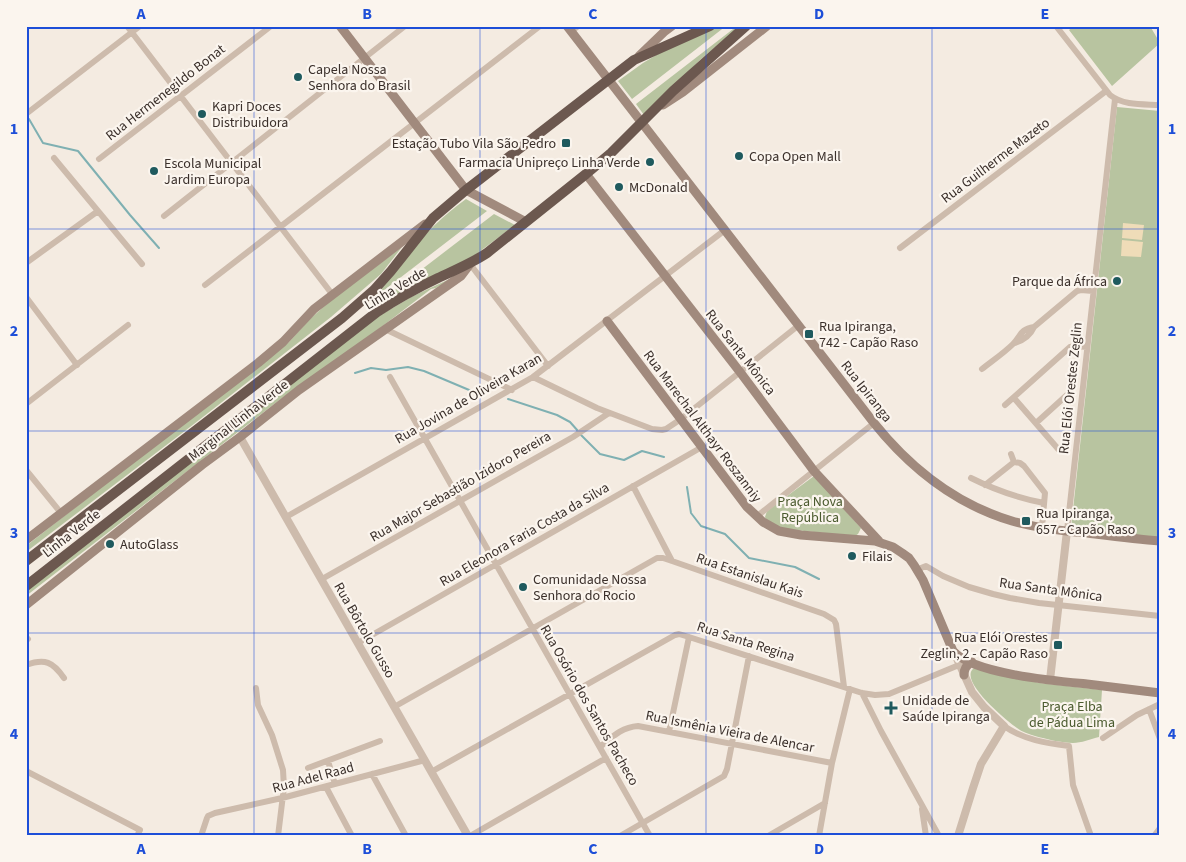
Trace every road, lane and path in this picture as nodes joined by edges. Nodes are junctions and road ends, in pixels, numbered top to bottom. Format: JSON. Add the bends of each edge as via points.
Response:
{"nodes":[{"id":1,"x":127,"y":26,"type":"edge"},
{"id":2,"x":140,"y":26,"type":"edge"},
{"id":3,"x":271,"y":26,"type":"edge"},
{"id":4,"x":340,"y":26,"type":"edge"},
{"id":5,"x":405,"y":26,"type":"edge"},
{"id":6,"x":540,"y":26,"type":"edge"},
{"id":7,"x":672,"y":26,"type":"edge"},
{"id":8,"x":710,"y":26,"type":"edge"},
{"id":9,"x":746,"y":26,"type":"edge"},
{"id":10,"x":767,"y":26,"type":"edge"},
{"id":11,"x":1056,"y":26,"type":"edge"},
{"id":12,"x":572,"y":28,"type":"edge"},
{"id":13,"x":132,"y":32,"type":"junction"},
{"id":14,"x":364,"y":58,"type":"junction"},
{"id":15,"x":634,"y":60,"type":"junction"},
{"id":16,"x":609,"y":81,"type":"junction"},
{"id":17,"x":1106,"y":91,"type":"junction"},
{"id":18,"x":180,"y":96,"type":"junction"},
{"id":19,"x":1115,"y":99,"type":"junction"},
{"id":20,"x":1160,"y":105,"type":"edge"},
{"id":21,"x":26,"y":114,"type":"edge"},
{"id":22,"x":651,"y":114,"type":"junction"},
{"id":23,"x":414,"y":123,"type":"junction"},
{"id":24,"x":642,"y":123,"type":"junction"},
{"id":25,"x":54,"y":158,"type":"dead end"},
{"id":26,"x":99,"y":159,"type":"dead end"},
{"id":27,"x":232,"y":163,"type":"junction"},
{"id":28,"x":586,"y":174,"type":"junction"},
{"id":29,"x":466,"y":190,"type":"junction"},
{"id":30,"x":98,"y":211,"type":"junction"},
{"id":31,"x":164,"y":216,"type":"dead end"},
{"id":32,"x":433,"y":218,"type":"junction"},
{"id":33,"x":526,"y":222,"type":"junction"},
{"id":34,"x":280,"y":227,"type":"junction"},
{"id":35,"x":725,"y":230,"type":"junction"},
{"id":36,"x":900,"y":248,"type":"dead end"},
{"id":37,"x":26,"y":263,"type":"edge"},
{"id":38,"x":142,"y":264,"type":"dead end"},
{"id":39,"x":470,"y":264,"type":"junction"},
{"id":40,"x":665,"y":276,"type":"junction"},
{"id":41,"x":204,"y":286,"type":"dead end"},
{"id":42,"x":1093,"y":291,"type":"junction"},
{"id":43,"x":332,"y":294,"type":"junction"},
{"id":44,"x":26,"y":297,"type":"edge"},
{"id":45,"x":607,"y":321,"type":"junction"},
{"id":46,"x":128,"y":325,"type":"dead end"},
{"id":47,"x":799,"y":325,"type":"junction"},
{"id":48,"x":386,"y":329,"type":"junction"},
{"id":49,"x":1087,"y":347,"type":"junction"},
{"id":50,"x":77,"y":365,"type":"junction"},
{"id":51,"x":548,"y":366,"type":"junction"},
{"id":52,"x":982,"y":369,"type":"dead end"},
{"id":53,"x":740,"y":372,"type":"junction"},
{"id":54,"x":390,"y":377,"type":"dead end"},
{"id":55,"x":533,"y":377,"type":"junction"},
{"id":56,"x":512,"y":390,"type":"junction"},
{"id":57,"x":1068,"y":394,"type":"dead end"},
{"id":58,"x":1014,"y":398,"type":"junction"},
{"id":59,"x":26,"y":404,"type":"edge"},
{"id":60,"x":1006,"y":405,"type":"dead end"},
{"id":61,"x":609,"y":413,"type":"junction"},
{"id":62,"x":681,"y":419,"type":"junction"},
{"id":63,"x":874,"y":423,"type":"junction"},
{"id":64,"x":1036,"y":423,"type":"junction"},
{"id":65,"x":240,"y":437,"type":"junction"},
{"id":66,"x":425,"y":439,"type":"junction"},
{"id":67,"x":702,"y":447,"type":"junction"},
{"id":68,"x":1059,"y":450,"type":"dead end"},
{"id":69,"x":1010,"y":454,"type":"dead end"},
{"id":70,"x":1014,"y":462,"type":"junction"},
{"id":71,"x":26,"y":470,"type":"edge"},
{"id":72,"x":814,"y":471,"type":"junction"},
{"id":73,"x":971,"y":478,"type":"dead end"},
{"id":74,"x":985,"y":485,"type":"junction"},
{"id":75,"x":634,"y":486,"type":"junction"},
{"id":76,"x":460,"y":501,"type":"junction"},
{"id":77,"x":1044,"y":503,"type":"junction"},
{"id":78,"x":61,"y":513,"type":"junction"},
{"id":79,"x":286,"y":517,"type":"junction"},
{"id":80,"x":756,"y":517,"type":"junction"},
{"id":81,"x":1042,"y":528,"type":"junction"},
{"id":82,"x":1067,"y":531,"type":"junction"},
{"id":83,"x":26,"y":540,"type":"edge"},
{"id":84,"x":1160,"y":541,"type":"edge"},
{"id":85,"x":879,"y":542,"type":"junction"},
{"id":86,"x":26,"y":561,"type":"edge"},
{"id":87,"x":672,"y":561,"type":"junction"},
{"id":88,"x":496,"y":564,"type":"junction"},
{"id":89,"x":919,"y":573,"type":"junction"},
{"id":90,"x":322,"y":579,"type":"junction"},
{"id":91,"x":26,"y":586,"type":"edge"},
{"id":92,"x":26,"y":605,"type":"edge"},
{"id":93,"x":1059,"y":605,"type":"junction"},
{"id":94,"x":1160,"y":616,"type":"edge"},
{"id":95,"x":533,"y":628,"type":"junction"},
{"id":96,"x":689,"y":637,"type":"junction"},
{"id":97,"x":358,"y":643,"type":"junction"},
{"id":98,"x":953,"y":651,"type":"junction"},
{"id":99,"x":749,"y":656,"type":"junction"},
{"id":100,"x":972,"y":662,"type":"junction"},
{"id":101,"x":26,"y":665,"type":"edge"},
{"id":102,"x":959,"y":665,"type":"junction"},
{"id":103,"x":964,"y":675,"type":"junction"},
{"id":104,"x":64,"y":678,"type":"dead end"},
{"id":105,"x":1050,"y":680,"type":"junction"},
{"id":106,"x":256,"y":688,"type":"dead end"},
{"id":107,"x":847,"y":688,"type":"junction"},
{"id":108,"x":862,"y":693,"type":"junction"},
{"id":109,"x":1160,"y":693,"type":"edge"},
{"id":110,"x":570,"y":694,"type":"junction"},
{"id":111,"x":1160,"y":704,"type":"edge"},
{"id":112,"x":394,"y":707,"type":"junction"},
{"id":113,"x":1149,"y":709,"type":"junction"},
{"id":114,"x":1004,"y":726,"type":"junction"},
{"id":115,"x":669,"y":732,"type":"junction"},
{"id":116,"x":1103,"y":738,"type":"dead end"},
{"id":117,"x":1160,"y":738,"type":"edge"},
{"id":118,"x":380,"y":741,"type":"dead end"},
{"id":119,"x":732,"y":744,"type":"junction"},
{"id":120,"x":600,"y":747,"type":"junction"},
{"id":121,"x":606,"y":758,"type":"junction"},
{"id":122,"x":425,"y":760,"type":"junction"},
{"id":123,"x":328,"y":761,"type":"junction"},
{"id":124,"x":832,"y":763,"type":"junction"},
{"id":125,"x":308,"y":768,"type":"dead end"},
{"id":126,"x":26,"y":771,"type":"edge"},
{"id":127,"x":431,"y":772,"type":"junction"},
{"id":128,"x":372,"y":774,"type":"junction"},
{"id":129,"x":334,"y":784,"type":"junction"},
{"id":130,"x":326,"y":787,"type":"junction"},
{"id":131,"x":282,"y":798,"type":"junction"},
{"id":132,"x":825,"y":803,"type":"junction"},
{"id":133,"x":922,"y":805,"type":"junction"},
{"id":134,"x":643,"y":823,"type":"junction"},
{"id":135,"x":1160,"y":828,"type":"edge"},
{"id":136,"x":139,"y":833,"type":"edge"},
{"id":137,"x":200,"y":836,"type":"edge"},
{"id":138,"x":278,"y":836,"type":"edge"},
{"id":139,"x":352,"y":836,"type":"edge"},
{"id":140,"x":406,"y":836,"type":"edge"},
{"id":141,"x":469,"y":836,"type":"edge"},
{"id":142,"x":620,"y":836,"type":"edge"},
{"id":143,"x":650,"y":836,"type":"edge"},
{"id":144,"x":768,"y":836,"type":"edge"},
{"id":145,"x":819,"y":836,"type":"edge"},
{"id":146,"x":926,"y":836,"type":"edge"},
{"id":147,"x":939,"y":836,"type":"edge"},
{"id":148,"x":958,"y":836,"type":"edge"},
{"id":149,"x":1091,"y":836,"type":"edge"},
{"id":150,"x":1154,"y":836,"type":"edge"}],
"edges":[{"from":1,"to":13,"type":"street"},
{"from":2,"to":13,"type":"street"},
{"from":3,"to":18,"type":"street","name":"Rua Hermenegildo Bonat"},
{"from":4,"to":14,"type":"main road"},
{"from":5,"to":14,"type":"street"},
{"from":6,"to":23,"type":"street"},
{"from":7,"to":15,"type":"main road"},
{"from":8,"to":15,"type":"highway","name":"Linha Verde"},
{"from":9,"to":22,"type":"highway","name":"Linha Verde"},
{"from":10,"to":22,"type":"main road"},
{"from":11,"to":17,"type":"street"},
{"from":12,"to":16,"type":"main road","name":"Rua Ipiranga"},
{"from":13,"to":18,"type":"street"},
{"from":13,"to":21,"type":"street"},
{"from":14,"to":23,"type":"main road"},
{"from":14,"to":27,"type":"street"},
{"from":15,"to":16,"type":"highway","name":"Linha Verde"},
{"from":16,"to":24,"type":"main road","name":"Rua Ipiranga"},
{"from":16,"to":29,"type":"highway","name":"Linha Verde"},
{"from":17,"to":19,"type":"street"},
{"from":17,"to":36,"type":"street","name":"Rua Guilherme Mazeto"},
{"from":18,"to":26,"type":"street","name":"Rua Hermenegildo Bonat"},
{"from":18,"to":27,"type":"street"},
{"from":19,"to":20,"type":"street","via":[[1126,103]]},
{"from":19,"to":42,"type":"street","name":"Rua Elói Orestes Zeglin"},
{"from":22,"to":24,"type":"highway","name":"Linha Verde"},
{"from":23,"to":29,"type":"main road"},
{"from":23,"to":34,"type":"street"},
{"from":24,"to":28,"type":"highway","name":"Linha Verde"},
{"from":24,"to":35,"type":"main road","name":"Rua Ipiranga"},
{"from":25,"to":30,"type":"street"},
{"from":27,"to":31,"type":"street"},
{"from":27,"to":34,"type":"street"},
{"from":28,"to":33,"type":"highway","name":"Linha Verde"},
{"from":28,"to":40,"type":"main road","name":"Rua Santa Mônica"},
{"from":29,"to":32,"type":"highway","name":"Linha Verde"},
{"from":29,"to":33,"type":"main road"},
{"from":30,"to":37,"type":"street"},
{"from":30,"to":38,"type":"street"},
{"from":32,"to":43,"type":"main road"},
{"from":32,"to":86,"type":"highway","name":"Linha Verde","via":[[374,290],[342,318]]},
{"from":33,"to":39,"type":"highway","name":"Linha Verde"},
{"from":34,"to":41,"type":"street"},
{"from":34,"to":43,"type":"street"},
{"from":35,"to":40,"type":"street","name":"Rua Jovina de Oliveira Karan"},
{"from":35,"to":47,"type":"main road","name":"Rua Ipiranga"},
{"from":39,"to":48,"type":"main road","name":"Marginal Linha Verde","via":[[460,276]]},
{"from":39,"to":51,"type":"street"},
{"from":39,"to":91,"type":"highway","name":"Linha Verde","via":[[414,290],[377,312]]},
{"from":40,"to":45,"type":"street","name":"Rua Jovina de Oliveira Karan"},
{"from":40,"to":53,"type":"main road","name":"Rua Santa Mônica"},
{"from":42,"to":49,"type":"street","name":"Rua Elói Orestes Zeglin"},
{"from":42,"to":52,"type":"street","via":[[1078,290],[1034,327],[1025,339],[1015,342]]},
{"from":43,"to":78,"type":"main road","via":[[258,363]]},
{"from":44,"to":50,"type":"street"},
{"from":45,"to":51,"type":"street","name":"Rua Jovina de Oliveira Karan"},
{"from":45,"to":62,"type":"main road","name":"Rua Marechal Althayr Roszanniy"},
{"from":46,"to":50,"type":"street"},
{"from":47,"to":53,"type":"street"},
{"from":47,"to":63,"type":"main road","name":"Rua Ipiranga"},
{"from":48,"to":56,"type":"street"},
{"from":48,"to":65,"type":"main road","name":"Marginal Linha Verde","via":[[299,390]]},
{"from":49,"to":58,"type":"street","via":[[1070,347]]},
{"from":49,"to":82,"type":"street","name":"Rua Elói Orestes Zeglin"},
{"from":50,"to":59,"type":"street"},
{"from":51,"to":55,"type":"street","name":"Rua Jovina de Oliveira Karan"},
{"from":53,"to":62,"type":"street"},
{"from":53,"to":72,"type":"main road","name":"Rua Santa Mônica"},
{"from":54,"to":66,"type":"street","name":"Rua Osório dos Santos Pacheco"},
{"from":55,"to":56,"type":"street","name":"Rua Jovina de Oliveira Karan"},
{"from":55,"to":61,"type":"street"},
{"from":56,"to":66,"type":"street","name":"Rua Jovina de Oliveira Karan"},
{"from":57,"to":64,"type":"street"},
{"from":58,"to":60,"type":"street"},
{"from":58,"to":64,"type":"street"},
{"from":61,"to":62,"type":"street","via":[[658,430],[666,429]]},
{"from":61,"to":76,"type":"street","name":"Rua Major Sebastião Izidoro Pereira"},
{"from":62,"to":67,"type":"main road","name":"Rua Marechal Althayr Roszanniy"},
{"from":63,"to":72,"type":"street"},
{"from":63,"to":81,"type":"main road","name":"Rua Ipiranga","via":[[904,457],[947,491],[997,516]]},
{"from":64,"to":68,"type":"street"},
{"from":65,"to":79,"type":"street","name":"Rua Bôrtolo Gusso"},
{"from":65,"to":92,"type":"main road","name":"Marginal Linha Verde"},
{"from":66,"to":76,"type":"street","name":"Rua Osório dos Santos Pacheco"},
{"from":66,"to":79,"type":"street","name":"Rua Jovina de Oliveira Karan"},
{"from":67,"to":75,"type":"street","name":"Rua Eleonora Faria Costa da Silva"},
{"from":67,"to":80,"type":"main road","name":"Rua Marechal Althayr Roszanniy"},
{"from":69,"to":70,"type":"street"},
{"from":70,"to":74,"type":"street"},
{"from":70,"to":77,"type":"street","via":[[1024,466],[1045,493]]},
{"from":71,"to":78,"type":"street"},
{"from":72,"to":80,"type":"street"},
{"from":72,"to":85,"type":"main road","name":"Rua Santa Mônica"},
{"from":73,"to":74,"type":"street"},
{"from":74,"to":77,"type":"street"},
{"from":75,"to":87,"type":"street"},
{"from":75,"to":88,"type":"street","name":"Rua Eleonora Faria Costa da Silva"},
{"from":76,"to":88,"type":"street","name":"Rua Osório dos Santos Pacheco"},
{"from":76,"to":90,"type":"street","name":"Rua Major Sebastião Izidoro Pereira"},
{"from":77,"to":81,"type":"street"},
{"from":78,"to":83,"type":"main road"},
{"from":79,"to":90,"type":"street","name":"Rua Bôrtolo Gusso"},
{"from":80,"to":85,"type":"main road","name":"Rua Marechal Althayr Roszanniy","via":[[789,534]]},
{"from":81,"to":82,"type":"main road","name":"Rua Ipiranga"},
{"from":82,"to":84,"type":"main road","name":"Rua Ipiranga"},
{"from":82,"to":93,"type":"street","name":"Rua Elói Orestes Zeglin"},
{"from":85,"to":89,"type":"main road","name":"Rua Marechal Althayr Roszanniy","via":[[909,558]]},
{"from":87,"to":95,"type":"street","via":[[657,558]]},
{"from":87,"to":107,"type":"street","name":"Rua Estanislau Kais","via":[[830,616],[838,629]]},
{"from":88,"to":95,"type":"street","name":"Rua Osório dos Santos Pacheco"},
{"from":88,"to":97,"type":"street","name":"Rua Eleonora Faria Costa da Silva"},
{"from":89,"to":93,"type":"street","name":"Rua Santa Mônica","via":[[922,567],[928,567],[942,576],[993,594]]},
{"from":89,"to":98,"type":"main road","name":"Rua Marechal Althayr Roszanniy"},
{"from":90,"to":97,"type":"street","name":"Rua Bôrtolo Gusso"},
{"from":93,"to":94,"type":"street","name":"Rua Santa Mônica"},
{"from":93,"to":105,"type":"street","name":"Rua Elói Orestes Zeglin"},
{"from":95,"to":110,"type":"street","name":"Rua Osório dos Santos Pacheco"},
{"from":95,"to":112,"type":"street"},
{"from":96,"to":99,"type":"street","name":"Rua Santa Regina"},
{"from":96,"to":110,"type":"street","name":"Rua Santa Regina","via":[[675,635]]},
{"from":96,"to":115,"type":"street"},
{"from":97,"to":112,"type":"street","name":"Rua Bôrtolo Gusso"},
{"from":98,"to":100,"type":"main road","via":[[963,660]]},
{"from":98,"to":102,"type":"street","name":"Rua Marechal Althayr Roszanniy"},
{"from":99,"to":107,"type":"street","name":"Rua Santa Regina"},
{"from":99,"to":119,"type":"street"},
{"from":100,"to":103,"type":"main road","via":[[964,669]]},
{"from":100,"to":105,"type":"main road","via":[[1000,672]]},
{"from":101,"to":104,"type":"street","via":[[39,661],[48,663],[56,667]]},
{"from":102,"to":103,"type":"street","name":"Rua Marechal Althayr Roszanniy"},
{"from":102,"to":108,"type":"street","name":"Rua Santa Regina","via":[[889,694]]},
{"from":103,"to":114,"type":"street","name":"Rua Marechal Althayr Roszanniy","via":[[977,699]]},
{"from":105,"to":109,"type":"main road"},
{"from":106,"to":131,"type":"street","via":[[258,705],[281,761],[284,779]]},
{"from":107,"to":108,"type":"street","name":"Rua Santa Regina"},
{"from":107,"to":124,"type":"street","name":"Rua Estanislau Kais"},
{"from":108,"to":133,"type":"street"},
{"from":110,"to":120,"type":"street","name":"Rua Osório dos Santos Pacheco"},
{"from":110,"to":127,"type":"street","name":"Rua Santa Regina"},
{"from":111,"to":113,"type":"street"},
{"from":112,"to":122,"type":"street","name":"Rua Bôrtolo Gusso"},
{"from":113,"to":116,"type":"street"},
{"from":113,"to":117,"type":"street"},
{"from":114,"to":148,"type":"street","via":[[981,764]]},
{"from":114,"to":149,"type":"street","name":"Rua Marechal Althayr Roszanniy","via":[[1030,739],[1070,746],[1073,785]]},
{"from":115,"to":119,"type":"street","name":"Rua Ismênia Vieira de Alencar"},
{"from":115,"to":120,"type":"street","name":"Rua Ismênia Vieira de Alencar","via":[[631,726]]},
{"from":118,"to":123,"type":"street"},
{"from":119,"to":124,"type":"street","name":"Rua Ismênia Vieira de Alencar"},
{"from":119,"to":134,"type":"street","via":[[724,776]]},
{"from":120,"to":121,"type":"street","name":"Rua Osório dos Santos Pacheco"},
{"from":121,"to":134,"type":"street","name":"Rua Osório dos Santos Pacheco"},
{"from":121,"to":141,"type":"street"},
{"from":122,"to":127,"type":"street","name":"Rua Bôrtolo Gusso"},
{"from":122,"to":128,"type":"street","name":"Rua Adel Raad"},
{"from":123,"to":125,"type":"street"},
{"from":123,"to":129,"type":"street"},
{"from":124,"to":132,"type":"street","name":"Rua Estanislau Kais"},
{"from":126,"to":136,"type":"street"},
{"from":127,"to":141,"type":"street","name":"Rua Bôrtolo Gusso"},
{"from":128,"to":129,"type":"street","name":"Rua Adel Raad"},
{"from":128,"to":140,"type":"street"},
{"from":129,"to":130,"type":"street","name":"Rua Adel Raad"},
{"from":130,"to":131,"type":"street","name":"Rua Adel Raad"},
{"from":130,"to":139,"type":"street"},
{"from":131,"to":137,"type":"street","name":"Rua Adel Raad","via":[[214,813],[208,816]]},
{"from":131,"to":138,"type":"street"},
{"from":132,"to":144,"type":"street"},
{"from":132,"to":145,"type":"street","name":"Rua Estanislau Kais"},
{"from":133,"to":146,"type":"street"},
{"from":133,"to":147,"type":"street"},
{"from":134,"to":142,"type":"street"},
{"from":134,"to":143,"type":"street","name":"Rua Osório dos Santos Pacheco"},
{"from":135,"to":150,"type":"street"}]}
